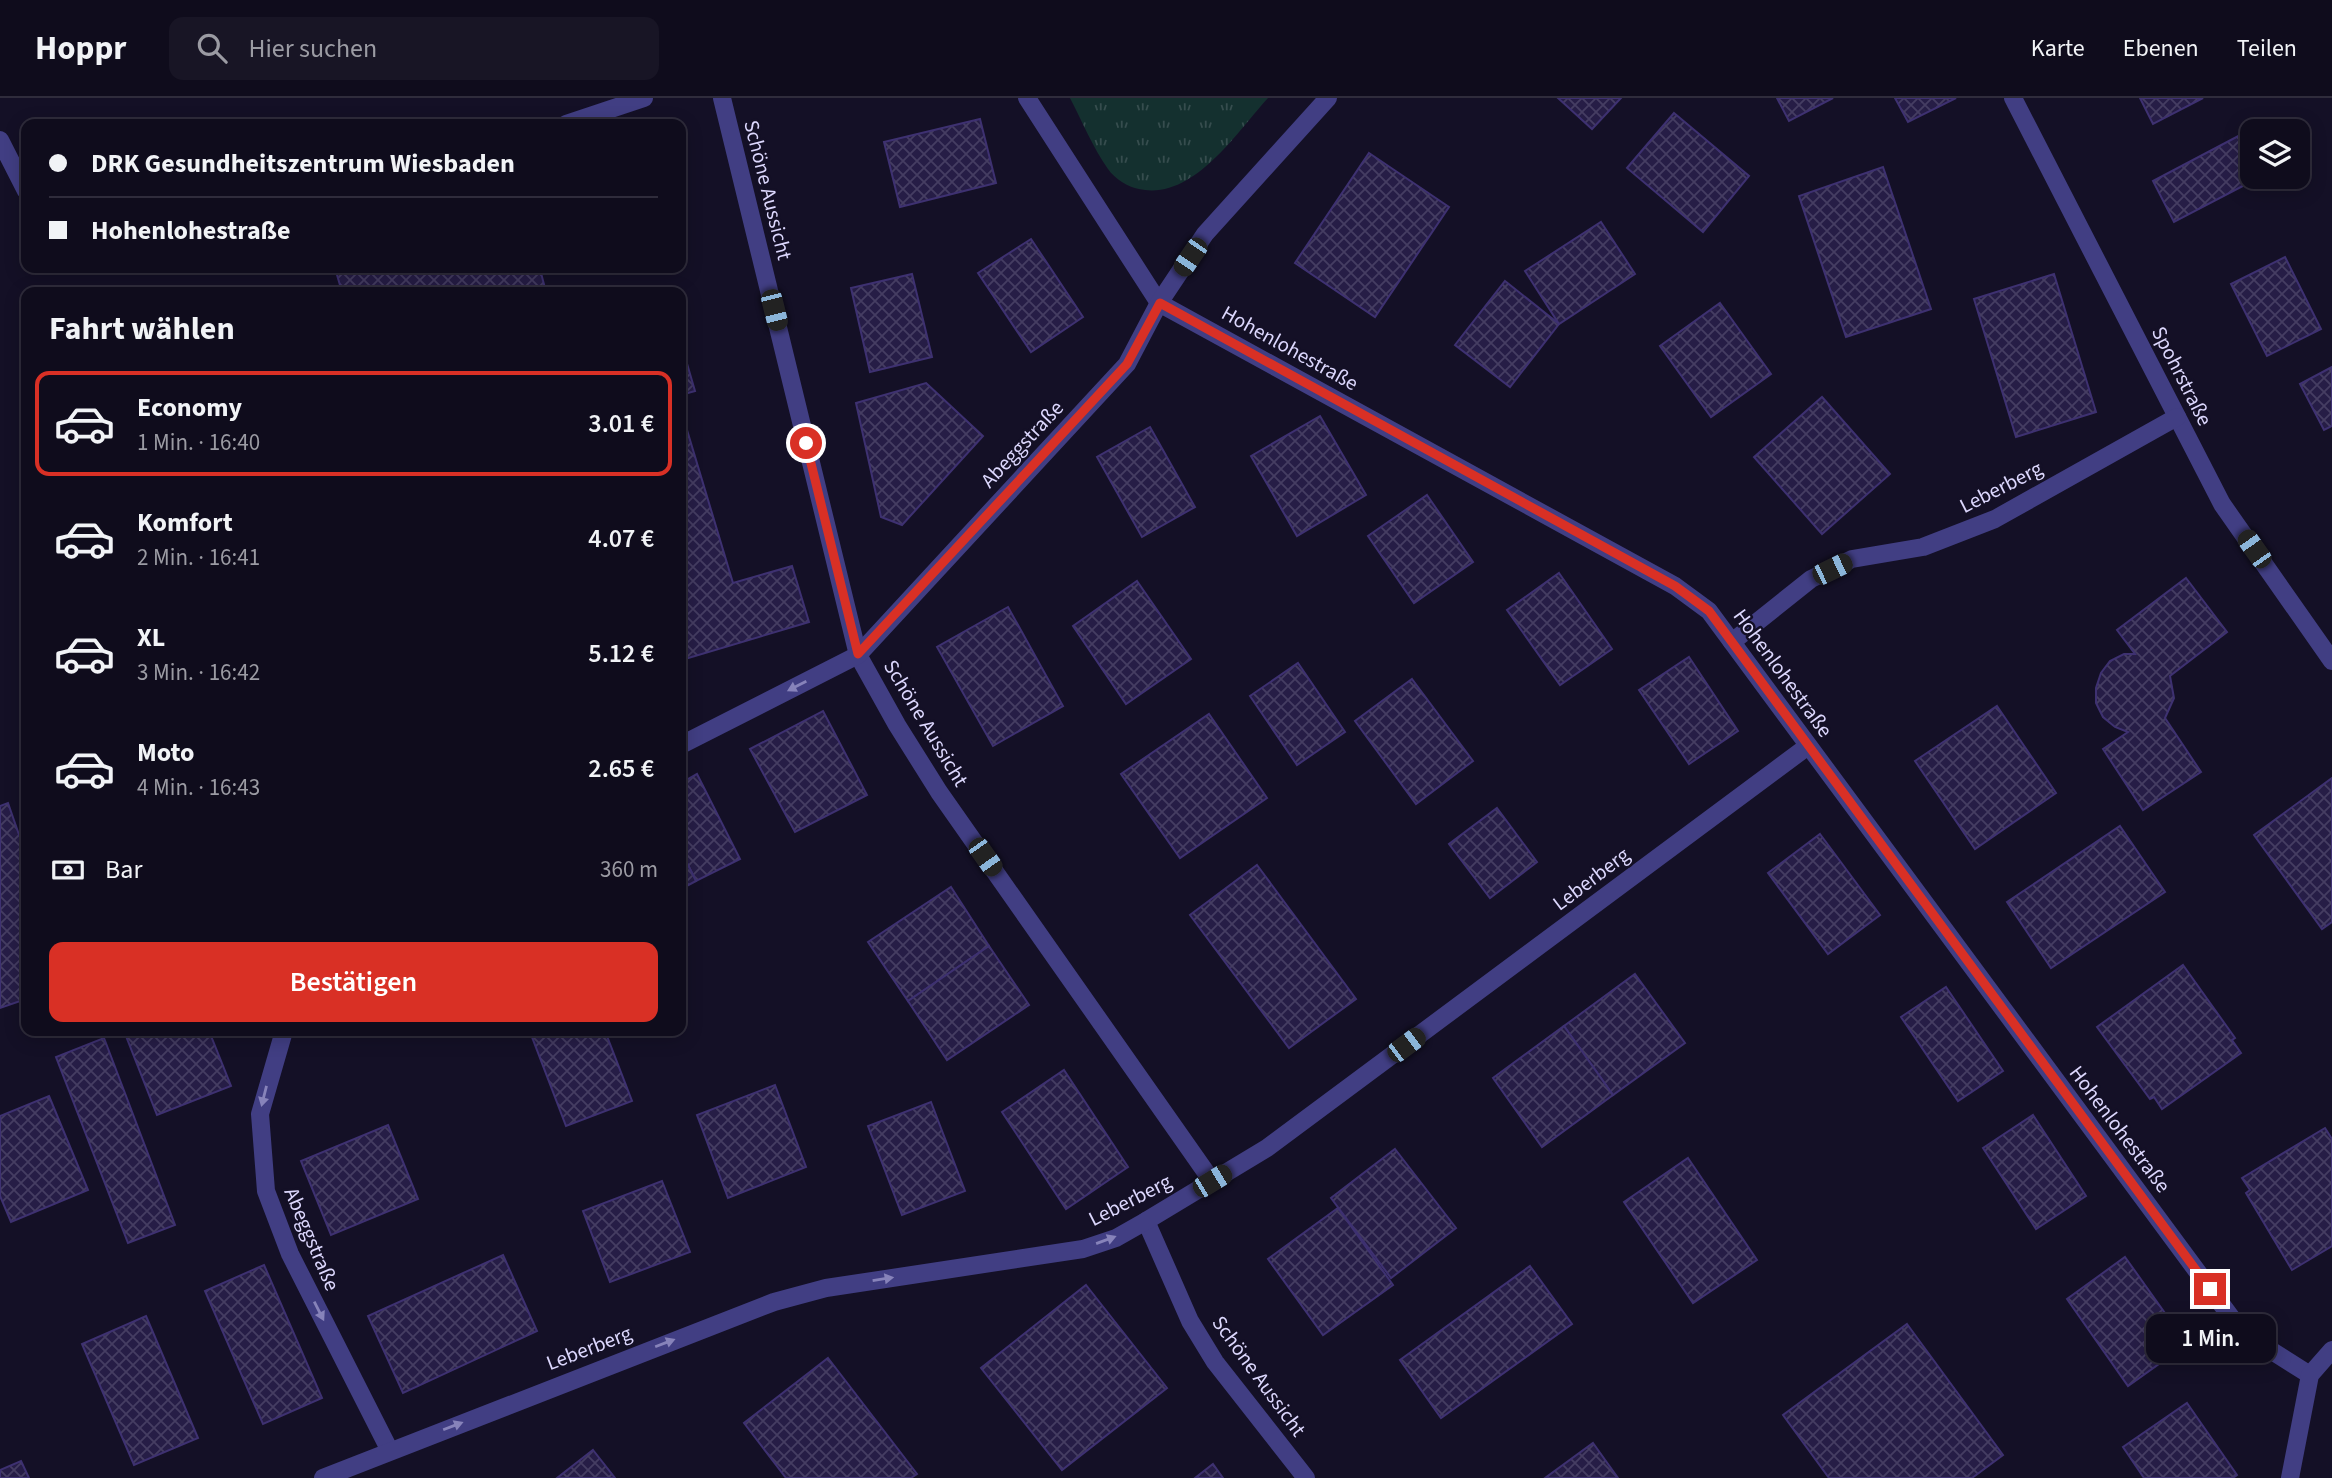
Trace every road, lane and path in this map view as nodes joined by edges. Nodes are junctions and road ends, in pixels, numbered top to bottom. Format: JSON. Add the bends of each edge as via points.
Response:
{"nodes":[{"id":1,"x":644,"y":98,"type":"edge"},
{"id":2,"x":722,"y":98,"type":"edge"},
{"id":3,"x":1027,"y":98,"type":"edge"},
{"id":4,"x":1328,"y":98,"type":"edge"},
{"id":5,"x":2012,"y":98,"type":"edge"},
{"id":6,"x":581,"y":119,"type":"edge"},
{"id":7,"x":0,"y":140,"type":"edge"},
{"id":8,"x":21,"y":181,"type":"edge"},
{"id":9,"x":1160,"y":303,"type":"junction"},
{"id":10,"x":2178,"y":417,"type":"junction"},
{"id":11,"x":1732,"y":642,"type":"junction"},
{"id":12,"x":858,"y":654,"type":"junction"},
{"id":13,"x":2332,"y":661,"type":"edge"},
{"id":14,"x":686,"y":742,"type":"edge"},
{"id":15,"x":1808,"y":746,"type":"junction"},
{"id":16,"x":283,"y":1036,"type":"edge"},
{"id":17,"x":1212,"y":1181,"type":"junction"},
{"id":18,"x":1146,"y":1222,"type":"junction"},
{"id":19,"x":2332,"y":1350,"type":"edge"},
{"id":20,"x":2310,"y":1375,"type":"junction"},
{"id":21,"x":390,"y":1451,"type":"junction"},
{"id":22,"x":323,"y":1478,"type":"edge"},
{"id":23,"x":1306,"y":1478,"type":"edge"},
{"id":24,"x":2290,"y":1478,"type":"edge"}],
"edges":[{"from":1,"to":6,"type":"street"},
{"from":2,"to":12,"type":"street","name":"Schöne Aussicht"},
{"from":3,"to":9,"type":"street","name":"Hohenlohestraße"},
{"from":4,"to":9,"type":"street","name":"Abeggstraße","via":[[1205,234]]},
{"from":5,"to":10,"type":"street","name":"Spohrstraße"},
{"from":7,"to":8,"type":"street"},
{"from":9,"to":11,"type":"street","name":"Hohenlohestraße","via":[[1675,586],[1709,611]]},
{"from":9,"to":12,"type":"street","name":"Abeggstraße","via":[[1127,364]]},
{"from":10,"to":11,"type":"street","name":"Leberberg","via":[[1994,519],[1923,547],[1852,559],[1811,579]]},
{"from":10,"to":13,"type":"street","name":"Spohrstraße","via":[[2222,505]]},
{"from":11,"to":15,"type":"street","name":"Hohenlohestraße"},
{"from":12,"to":14,"type":"street","name":"Abeggstraße","one_way":true},
{"from":12,"to":17,"type":"street","name":"Schöne Aussicht","via":[[939,792]]},
{"from":15,"to":17,"type":"street","name":"Leberberg","via":[[1267,1148]]},
{"from":15,"to":20,"type":"street","name":"Hohenlohestraße","via":[[2242,1332]]},
{"from":16,"to":21,"type":"street","name":"Abeggstraße","one_way":true,"via":[[260,1114],[266,1191],[290,1254]]},
{"from":17,"to":18,"type":"street","name":"Leberberg"},
{"from":21,"to":18,"type":"street","name":"Leberberg","one_way":true,"via":[[774,1302],[826,1288],[1083,1249]]},
{"from":18,"to":23,"type":"street","name":"Schöne Aussicht","via":[[1190,1321],[1215,1362]]},
{"from":19,"to":20,"type":"street"},
{"from":20,"to":24,"type":"street"},
{"from":21,"to":22,"type":"street","name":"Leberberg"}]}
